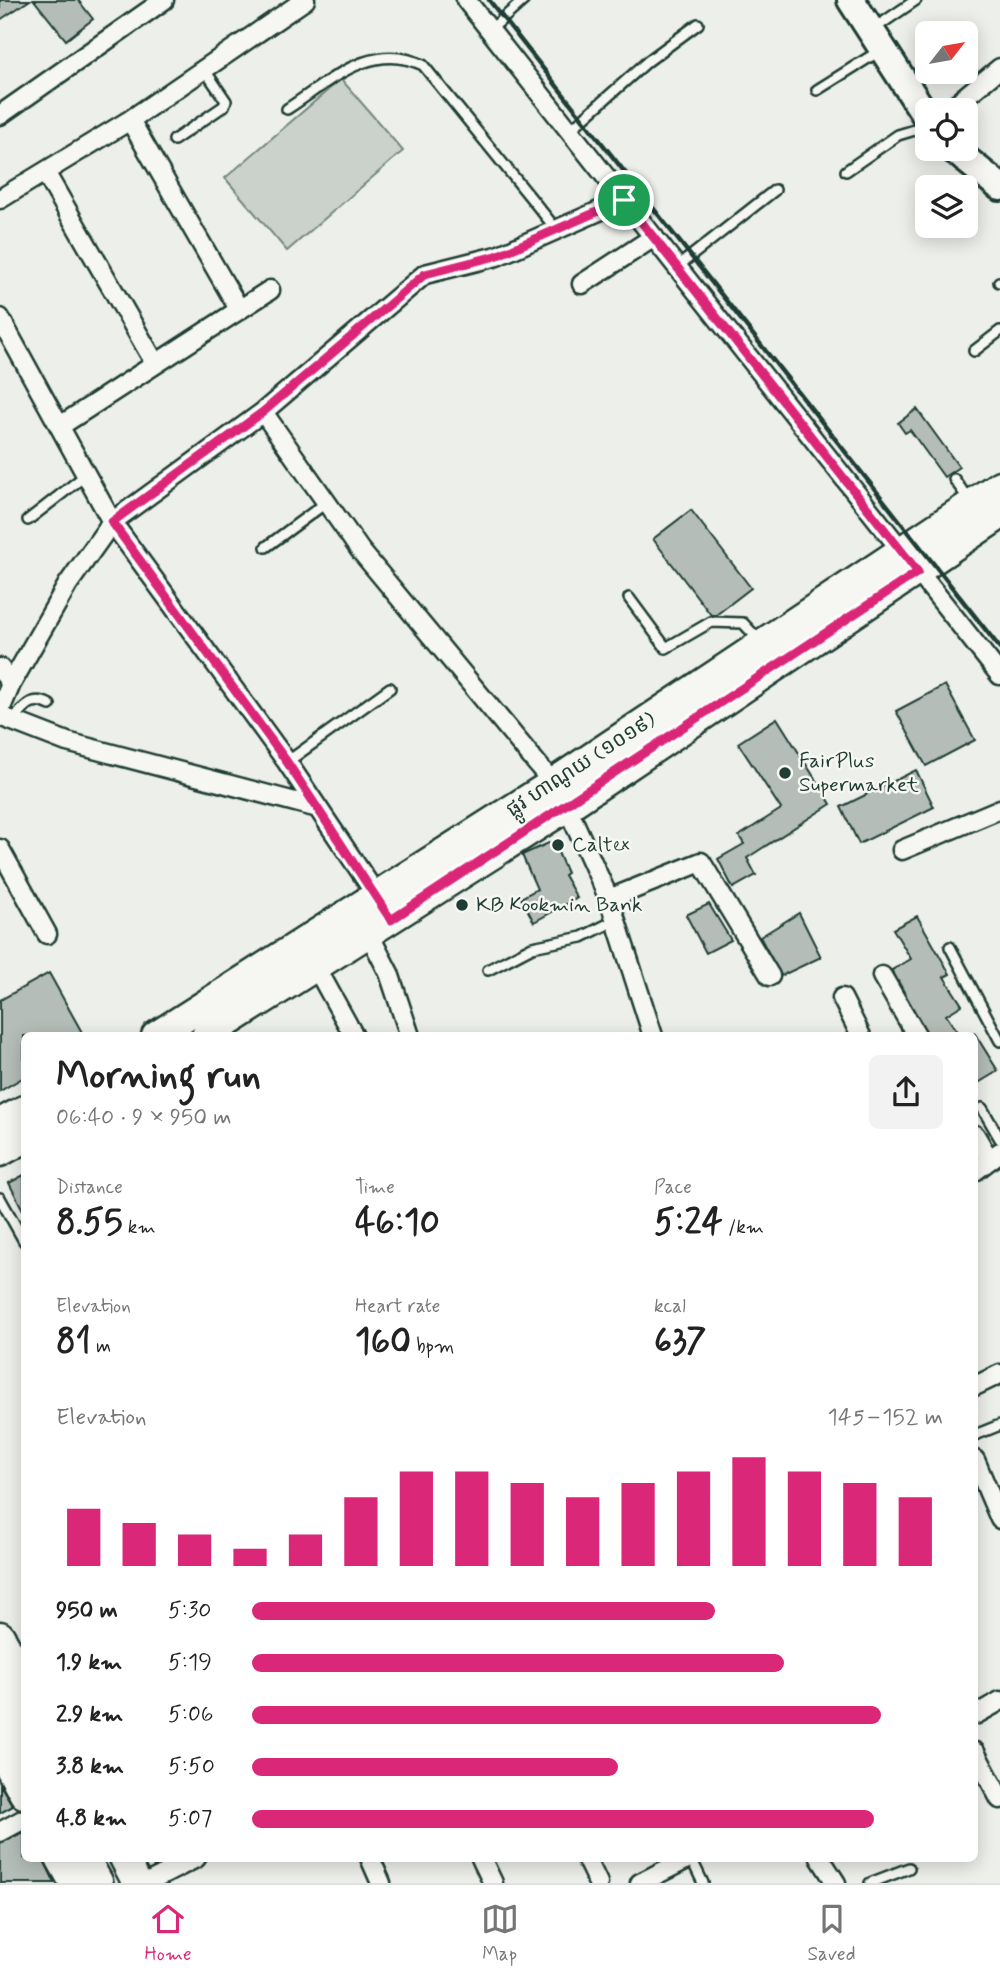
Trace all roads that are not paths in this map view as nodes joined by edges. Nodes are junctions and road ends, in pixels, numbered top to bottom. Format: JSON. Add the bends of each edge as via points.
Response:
{"nodes":[{"id":1,"x":305,"y":0,"type":"edge"},
{"id":2,"x":466,"y":0,"type":"edge"},
{"id":3,"x":524,"y":0,"type":"edge"},
{"id":4,"x":851,"y":0,"type":"edge"},
{"id":5,"x":916,"y":0,"type":"edge"},
{"id":6,"x":151,"y":4,"type":"edge"},
{"id":7,"x":698,"y":24,"type":"dead end"},
{"id":8,"x":490,"y":30,"type":"junction"},
{"id":9,"x":877,"y":40,"type":"junction"},
{"id":10,"x":1000,"y":68,"type":"edge"},
{"id":11,"x":204,"y":69,"type":"junction"},
{"id":12,"x":817,"y":90,"type":"dead end"},
{"id":13,"x":963,"y":98,"type":"edge"},
{"id":14,"x":915,"y":99,"type":"edge"},
{"id":15,"x":287,"y":109,"type":"dead end"},
{"id":16,"x":1,"y":115,"type":"edge"},
{"id":17,"x":130,"y":120,"type":"junction"},
{"id":18,"x":915,"y":130,"type":"edge"},
{"id":19,"x":568,"y":132,"type":"junction"},
{"id":20,"x":173,"y":141,"type":"dead end"},
{"id":21,"x":968,"y":161,"type":"edge"},
{"id":22,"x":846,"y":171,"type":"dead end"},
{"id":23,"x":45,"y":172,"type":"junction"},
{"id":24,"x":999,"y":186,"type":"edge"},
{"id":25,"x":775,"y":190,"type":"dead end"},
{"id":26,"x":0,"y":199,"type":"edge"},
{"id":27,"x":624,"y":200,"type":"junction"},
{"id":28,"x":556,"y":229,"type":"junction"},
{"id":29,"x":654,"y":237,"type":"junction"},
{"id":30,"x":677,"y":267,"type":"junction"},
{"id":31,"x":582,"y":284,"type":"dead end"},
{"id":32,"x":270,"y":290,"type":"dead end"},
{"id":33,"x":239,"y":309,"type":"junction"},
{"id":34,"x":0,"y":318,"type":"edge"},
{"id":35,"x":1000,"y":331,"type":"edge"},
{"id":36,"x":974,"y":351,"type":"dead end"},
{"id":37,"x":155,"y":363,"type":"junction"},
{"id":38,"x":263,"y":412,"type":"junction"},
{"id":39,"x":60,"y":426,"type":"junction"},
{"id":40,"x":87,"y":474,"type":"junction"},
{"id":41,"x":954,"y":479,"type":"dead end"},
{"id":42,"x":1000,"y":485,"type":"edge"},
{"id":43,"x":327,"y":502,"type":"junction"},
{"id":44,"x":972,"y":504,"type":"junction"},
{"id":45,"x":1000,"y":515,"type":"edge"},
{"id":46,"x":28,"y":520,"type":"dead end"},
{"id":47,"x":112,"y":522,"type":"junction"},
{"id":48,"x":266,"y":547,"type":"dead end"},
{"id":49,"x":910,"y":562,"type":"junction"},
{"id":50,"x":629,"y":598,"type":"dead end"},
{"id":51,"x":762,"y":645,"type":"junction"},
{"id":52,"x":0,"y":668,"type":"edge"},
{"id":53,"x":1000,"y":675,"type":"edge"},
{"id":54,"x":11,"y":684,"type":"junction"},
{"id":55,"x":390,"y":688,"type":"dead end"},
{"id":56,"x":50,"y":705,"type":"dead end"},
{"id":57,"x":4,"y":716,"type":"edge"},
{"id":58,"x":287,"y":762,"type":"junction"},
{"id":59,"x":560,"y":795,"type":"junction"},
{"id":60,"x":318,"y":808,"type":"junction"},
{"id":61,"x":1000,"y":809,"type":"edge"},
{"id":62,"x":0,"y":849,"type":"edge"},
{"id":63,"x":902,"y":850,"type":"dead end"},
{"id":64,"x":609,"y":899,"type":"junction"},
{"id":65,"x":380,"y":917,"type":"junction"},
{"id":66,"x":616,"y":920,"type":"junction"},
{"id":67,"x":47,"y":934,"type":"dead end"},
{"id":68,"x":950,"y":947,"type":"dead end"},
{"id":69,"x":316,"y":967,"type":"junction"},
{"id":70,"x":488,"y":970,"type":"dead end"},
{"id":71,"x":770,"y":976,"type":"dead end"},
{"id":72,"x":882,"y":976,"type":"dead end"},
{"id":73,"x":842,"y":998,"type":"dead end"},
{"id":74,"x":164,"y":1032,"type":"edge"},
{"id":75,"x":219,"y":1032,"type":"edge"},
{"id":76,"x":352,"y":1032,"type":"edge"},
{"id":77,"x":409,"y":1032,"type":"edge"},
{"id":78,"x":652,"y":1032,"type":"edge"},
{"id":79,"x":859,"y":1032,"type":"edge"},
{"id":80,"x":915,"y":1032,"type":"edge"},
{"id":81,"x":1000,"y":1041,"type":"edge"},
{"id":82,"x":982,"y":1108,"type":"dead end"},
{"id":83,"x":21,"y":1112,"type":"edge"},
{"id":84,"x":0,"y":1123,"type":"edge"},
{"id":85,"x":978,"y":1138,"type":"edge"},
{"id":86,"x":1000,"y":1139,"type":"edge"},
{"id":87,"x":21,"y":1141,"type":"edge"},
{"id":88,"x":0,"y":1152,"type":"edge"},
{"id":89,"x":995,"y":1155,"type":"edge"},
{"id":90,"x":978,"y":1169,"type":"edge"},
{"id":91,"x":0,"y":1198,"type":"edge"},
{"id":92,"x":21,"y":1236,"type":"edge"},
{"id":93,"x":1000,"y":1374,"type":"edge"},
{"id":94,"x":978,"y":1385,"type":"edge"},
{"id":95,"x":1000,"y":1425,"type":"edge"},
{"id":96,"x":978,"y":1434,"type":"edge"},
{"id":97,"x":978,"y":1467,"type":"edge"},
{"id":98,"x":1000,"y":1519,"type":"edge"},
{"id":99,"x":0,"y":1636,"type":"edge"},
{"id":100,"x":17,"y":1672,"type":"edge"},
{"id":101,"x":21,"y":1699,"type":"edge"},
{"id":102,"x":1000,"y":1701,"type":"edge"},
{"id":103,"x":0,"y":1712,"type":"edge"},
{"id":104,"x":978,"y":1713,"type":"edge"},
{"id":105,"x":0,"y":1750,"type":"edge"},
{"id":106,"x":21,"y":1750,"type":"edge"},
{"id":107,"x":978,"y":1758,"type":"edge"},
{"id":108,"x":21,"y":1788,"type":"edge"},
{"id":109,"x":1000,"y":1799,"type":"edge"},
{"id":110,"x":21,"y":1821,"type":"edge"},
{"id":111,"x":0,"y":1832,"type":"edge"},
{"id":112,"x":62,"y":1862,"type":"edge"},
{"id":113,"x":90,"y":1862,"type":"edge"},
{"id":114,"x":188,"y":1862,"type":"edge"},
{"id":115,"x":372,"y":1862,"type":"edge"},
{"id":116,"x":483,"y":1862,"type":"edge"},
{"id":117,"x":588,"y":1862,"type":"edge"},
{"id":118,"x":692,"y":1862,"type":"edge"},
{"id":119,"x":823,"y":1862,"type":"edge"},
{"id":120,"x":660,"y":1865,"type":"edge"},
{"id":121,"x":909,"y":1868,"type":"dead end"},
{"id":122,"x":114,"y":1874,"type":"edge"},
{"id":123,"x":74,"y":1883,"type":"edge"},
{"id":124,"x":147,"y":1883,"type":"edge"},
{"id":125,"x":382,"y":1883,"type":"edge"},
{"id":126,"x":493,"y":1883,"type":"edge"},
{"id":127,"x":598,"y":1883,"type":"edge"},
{"id":128,"x":640,"y":1883,"type":"edge"},
{"id":129,"x":703,"y":1883,"type":"edge"},
{"id":130,"x":836,"y":1883,"type":"edge"},
{"id":131,"x":870,"y":1883,"type":"edge"}],
"edges":[{"from":1,"to":11,"type":"street"},
{"from":2,"to":8,"type":"street"},
{"from":3,"to":8,"type":"lane"},
{"from":4,"to":9,"type":"street"},
{"from":5,"to":9,"type":"lane"},
{"from":6,"to":16,"type":"street"},
{"from":7,"to":19,"type":"lane"},
{"from":8,"to":19,"type":"street"},
{"from":9,"to":12,"type":"lane"},
{"from":9,"to":14,"type":"street"},
{"from":10,"to":13,"type":"street"},
{"from":11,"to":17,"type":"street"},
{"from":11,"to":20,"type":"lane","via":[[226,101]]},
{"from":15,"to":28,"type":"lane","via":[[356,64],[389,55],[407,57],[423,65]]},
{"from":17,"to":23,"type":"street"},
{"from":17,"to":33,"type":"street"},
{"from":18,"to":22,"type":"lane","via":[[898,135]]},
{"from":19,"to":27,"type":"street"},
{"from":21,"to":24,"type":"street"},
{"from":23,"to":26,"type":"street"},
{"from":23,"to":37,"type":"street"},
{"from":25,"to":30,"type":"lane"},
{"from":27,"to":28,"type":"street"},
{"from":27,"to":29,"type":"street"},
{"from":28,"to":38,"type":"street","via":[[496,256],[425,274]]},
{"from":29,"to":30,"type":"street"},
{"from":29,"to":31,"type":"street"},
{"from":30,"to":49,"type":"street"},
{"from":32,"to":33,"type":"street"},
{"from":33,"to":37,"type":"street"},
{"from":34,"to":39,"type":"street"},
{"from":35,"to":36,"type":"lane"},
{"from":37,"to":39,"type":"street"},
{"from":38,"to":43,"type":"street"},
{"from":38,"to":47,"type":"street"},
{"from":39,"to":40,"type":"street"},
{"from":40,"to":46,"type":"lane"},
{"from":40,"to":47,"type":"street"},
{"from":41,"to":44,"type":"lane"},
{"from":42,"to":44,"type":"main road","name":"ផ្លូវ ហាណូយ (១០១៩)"},
{"from":43,"to":48,"type":"lane"},
{"from":43,"to":59,"type":"street","via":[[425,631]]},
{"from":44,"to":49,"type":"main road","name":"ផ្លូវ ហាណូយ (១០១៩)"},
{"from":45,"to":49,"type":"main road","name":"ផ្លូវ ហាណូយ (១០១៩)"},
{"from":47,"to":54,"type":"street","via":[[68,584]]},
{"from":47,"to":58,"type":"street"},
{"from":49,"to":51,"type":"main road","name":"ផ្លូវ ហាណូយ (១០១៩)"},
{"from":49,"to":53,"type":"street"},
{"from":49,"to":59,"type":"main road","name":"ផ្លូវ ហាណូយ (១០១៩)"},
{"from":50,"to":51,"type":"lane","via":[[666,648],[715,622],[743,623]]},
{"from":51,"to":59,"type":"main road","name":"ផ្លូវ ហាណូយ (១០១៩)"},
{"from":52,"to":54,"type":"street"},
{"from":54,"to":57,"type":"street"},
{"from":55,"to":58,"type":"lane"},
{"from":56,"to":57,"type":"lane","via":[[39,699]]},
{"from":57,"to":60,"type":"street","via":[[67,742]]},
{"from":58,"to":60,"type":"street"},
{"from":59,"to":64,"type":"street"},
{"from":59,"to":65,"type":"main road","name":"ផ្លូវ ហាណូយ (១០១៩)"},
{"from":60,"to":65,"type":"street"},
{"from":61,"to":63,"type":"street"},
{"from":62,"to":67,"type":"street"},
{"from":64,"to":66,"type":"street"},
{"from":64,"to":71,"type":"street","via":[[701,862]]},
{"from":65,"to":69,"type":"main road","name":"ផ្លូវ ហាណូយ (១០១៩)"},
{"from":65,"to":74,"type":"main road","name":"ផ្លូវ ហាណូយ (១០១៩)"},
{"from":65,"to":77,"type":"street","via":[[389,973]]},
{"from":66,"to":70,"type":"lane","via":[[582,937],[532,947]]},
{"from":66,"to":78,"type":"street"},
{"from":68,"to":81,"type":"lane"},
{"from":69,"to":75,"type":"main road","name":"ផ្លូវ ហាណូយ (១០១៩)"},
{"from":69,"to":76,"type":"street"},
{"from":72,"to":80,"type":"street"},
{"from":73,"to":79,"type":"street"},
{"from":82,"to":86,"type":"lane"},
{"from":83,"to":84,"type":"main road"},
{"from":85,"to":89,"type":"street"},
{"from":87,"to":88,"type":"main road"},
{"from":89,"to":90,"type":"street"},
{"from":91,"to":92,"type":"lane"},
{"from":93,"to":94,"type":"street"},
{"from":95,"to":96,"type":"lane"},
{"from":97,"to":98,"type":"street"},
{"from":99,"to":100,"type":"main road"},
{"from":100,"to":101,"type":"highway"},
{"from":102,"to":104,"type":"street"},
{"from":103,"to":106,"type":"highway"},
{"from":105,"to":108,"type":"main road"},
{"from":107,"to":109,"type":"street"},
{"from":110,"to":111,"type":"street"},
{"from":112,"to":123,"type":"main road"},
{"from":113,"to":122,"type":"highway"},
{"from":114,"to":124,"type":"street"},
{"from":115,"to":125,"type":"street"},
{"from":116,"to":126,"type":"street"},
{"from":117,"to":127,"type":"street"},
{"from":118,"to":129,"type":"lane"},
{"from":119,"to":130,"type":"street"},
{"from":120,"to":128,"type":"street"},
{"from":121,"to":131,"type":"lane"}]}
